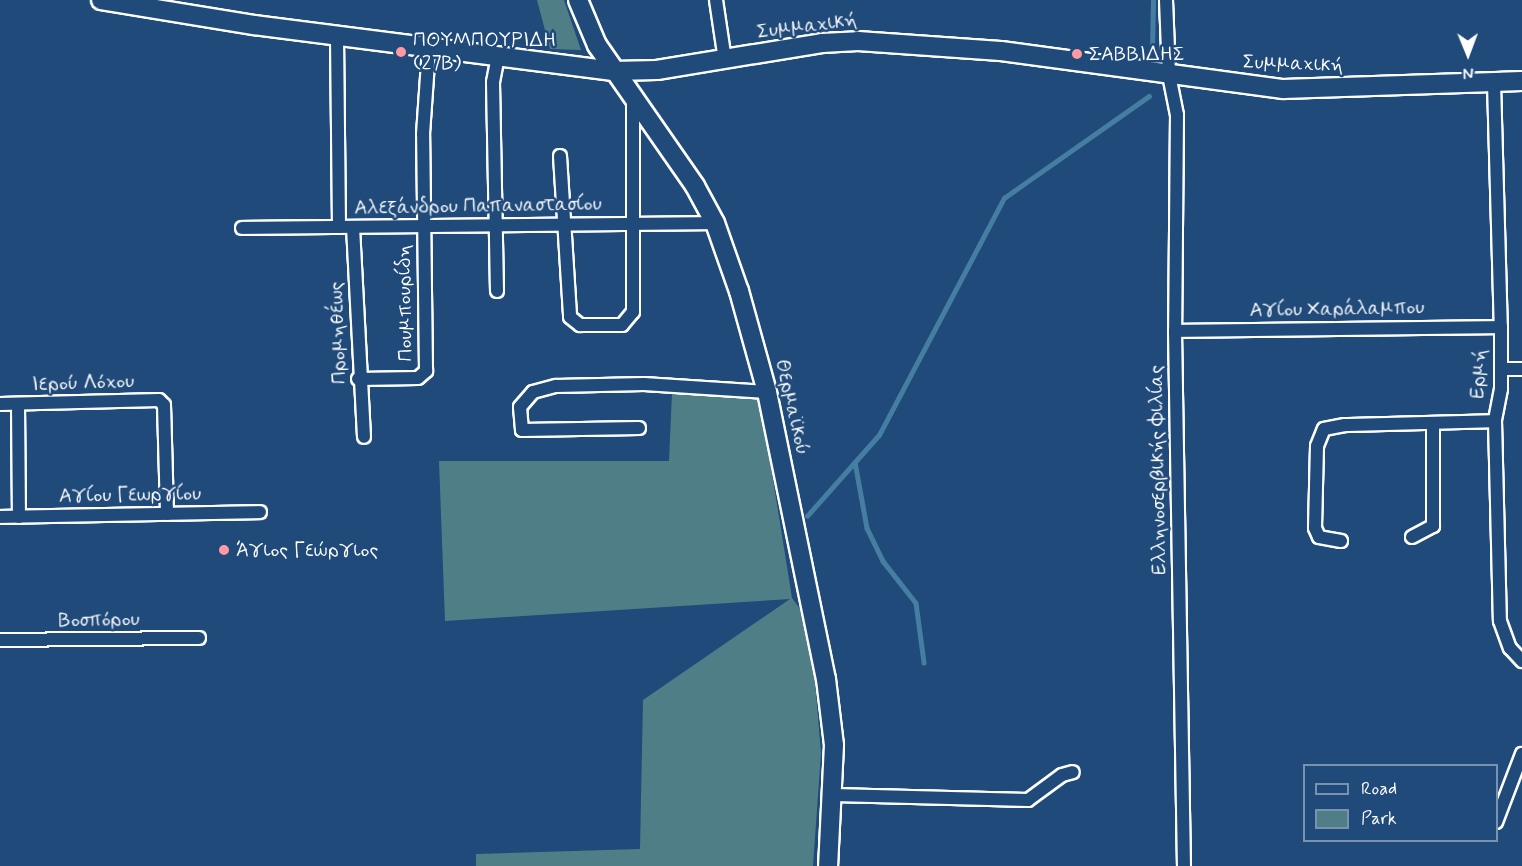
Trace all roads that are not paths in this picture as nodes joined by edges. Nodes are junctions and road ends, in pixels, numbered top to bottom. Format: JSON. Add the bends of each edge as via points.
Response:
{"nodes":[{"id":1,"x":101,"y":0,"type":"edge"},
{"id":2,"x":578,"y":0,"type":"edge"},
{"id":3,"x":716,"y":0,"type":"edge"},
{"id":4,"x":1166,"y":0,"type":"edge"},
{"id":5,"x":338,"y":36,"type":"junction"},
{"id":6,"x":429,"y":48,"type":"junction"},
{"id":7,"x":498,"y":57,"type":"junction"},
{"id":8,"x":725,"y":60,"type":"junction"},
{"id":9,"x":613,"y":71,"type":"junction"},
{"id":10,"x":1168,"y":75,"type":"junction"},
{"id":11,"x":1522,"y":81,"type":"edge"},
{"id":12,"x":1494,"y":83,"type":"junction"},
{"id":13,"x":633,"y":99,"type":"junction"},
{"id":14,"x":560,"y":156,"type":"dead end"},
{"id":15,"x":715,"y":223,"type":"junction"},
{"id":16,"x":635,"y":224,"type":"junction"},
{"id":17,"x":564,"y":225,"type":"junction"},
{"id":18,"x":496,"y":226,"type":"junction"},
{"id":19,"x":339,"y":227,"type":"junction"},
{"id":20,"x":353,"y":227,"type":"junction"},
{"id":21,"x":425,"y":227,"type":"junction"},
{"id":22,"x":242,"y":228,"type":"dead end"},
{"id":23,"x":497,"y":291,"type":"dead end"},
{"id":24,"x":1501,"y":327,"type":"junction"},
{"id":25,"x":1175,"y":331,"type":"junction"},
{"id":26,"x":1501,"y":369,"type":"junction"},
{"id":27,"x":1522,"y":369,"type":"edge"},
{"id":28,"x":358,"y":379,"type":"junction"},
{"id":29,"x":767,"y":392,"type":"junction"},
{"id":30,"x":0,"y":404,"type":"edge"},
{"id":31,"x":18,"y":404,"type":"junction"},
{"id":32,"x":1495,"y":421,"type":"junction"},
{"id":33,"x":1433,"y":424,"type":"junction"},
{"id":34,"x":639,"y":428,"type":"dead end"},
{"id":35,"x":364,"y":437,"type":"dead end"},
{"id":36,"x":260,"y":512,"type":"dead end"},
{"id":37,"x":167,"y":514,"type":"junction"},
{"id":38,"x":0,"y":517,"type":"edge"},
{"id":39,"x":19,"y":517,"type":"junction"},
{"id":40,"x":1412,"y":537,"type":"dead end"},
{"id":41,"x":1341,"y":541,"type":"dead end"},
{"id":42,"x":199,"y":638,"type":"dead end"},
{"id":43,"x":0,"y":640,"type":"edge"},
{"id":44,"x":1522,"y":661,"type":"edge"},
{"id":45,"x":1522,"y":754,"type":"edge"},
{"id":46,"x":1073,"y":772,"type":"dead end"},
{"id":47,"x":834,"y":795,"type":"junction"},
{"id":48,"x":1498,"y":819,"type":"edge"},
{"id":49,"x":828,"y":866,"type":"edge"},
{"id":50,"x":1184,"y":866,"type":"edge"}],
"edges":[{"from":1,"to":5,"type":"street","name":"Συμμαχική"},
{"from":2,"to":9,"type":"street","name":"Θερμαϊκού"},
{"from":3,"to":8,"type":"street"},
{"from":4,"to":10,"type":"street","name":"Ελληνοσερβικής Φιλίας"},
{"from":5,"to":6,"type":"street","name":"Συμμαχική"},
{"from":5,"to":19,"type":"street"},
{"from":6,"to":7,"type":"street","name":"Συμμαχική"},
{"from":6,"to":21,"type":"street","name":"Πουμπουρίδη","via":[[423,134]]},
{"from":7,"to":9,"type":"street","name":"Συμμαχική"},
{"from":7,"to":18,"type":"street","via":[[493,82]]},
{"from":8,"to":9,"type":"street","name":"Συμμαχική","via":[[657,70]]},
{"from":8,"to":10,"type":"street","name":"Συμμαχική","via":[[822,43],[858,41],[1001,51]]},
{"from":9,"to":13,"type":"street","name":"Θερμαϊκού"},
{"from":10,"to":12,"type":"street","name":"Συμμαχική","via":[[1283,89]]},
{"from":10,"to":25,"type":"street","name":"Ελληνοσερβικής Φιλίας","via":[[1177,115]]},
{"from":11,"to":12,"type":"street","name":"Συμμαχική"},
{"from":12,"to":24,"type":"street","name":"Ερμή"},
{"from":13,"to":15,"type":"street","name":"Θερμαϊκού","via":[[695,186]]},
{"from":13,"to":16,"type":"street"},
{"from":14,"to":17,"type":"street"},
{"from":15,"to":16,"type":"street","name":"Αλεξάνδρου Παπαναστασίου"},
{"from":15,"to":29,"type":"street","name":"Θερμαϊκού"},
{"from":16,"to":17,"type":"street","name":"Αλεξάνδρου Παπαναστασίου"},
{"from":16,"to":17,"type":"street","via":[[633,312],[616,327],[580,325],[570,317]]},
{"from":17,"to":18,"type":"street","name":"Αλεξάνδρου Παπαναστασίου"},
{"from":18,"to":21,"type":"street","name":"Αλεξάνδρου Παπαναστασίου"},
{"from":18,"to":23,"type":"street"},
{"from":19,"to":20,"type":"street","name":"Αλεξάνδρου Παπαναστασίου"},
{"from":19,"to":22,"type":"street","name":"Αλεξάνδρου Παπαναστασίου"},
{"from":20,"to":21,"type":"street","name":"Αλεξάνδρου Παπαναστασίου"},
{"from":20,"to":28,"type":"street","name":"Προμηθέως"},
{"from":21,"to":28,"type":"street","name":"Πουμπουρίδη","via":[[426,371],[423,376]]},
{"from":24,"to":25,"type":"street","name":"Αγίου Χαράλαμπου"},
{"from":24,"to":26,"type":"street","name":"Ερμή"},
{"from":25,"to":50,"type":"street","name":"Ελληνοσερβικής Φιλίας"},
{"from":26,"to":27,"type":"street"},
{"from":26,"to":32,"type":"street","name":"Ερμή"},
{"from":28,"to":35,"type":"street","name":"Προμηθέως"},
{"from":29,"to":34,"type":"street","via":[[644,384],[556,386],[533,392],[520,407],[522,430]]},
{"from":29,"to":47,"type":"street","name":"Θερμαϊκού","via":[[826,679],[834,746]]},
{"from":30,"to":31,"type":"street","name":"Ιερού Λόχου"},
{"from":31,"to":37,"type":"street","name":"Ιερού Λόχου","via":[[159,400],[164,405]]},
{"from":31,"to":39,"type":"street"},
{"from":32,"to":33,"type":"street"},
{"from":32,"to":44,"type":"street","name":"Ερμή","via":[[1500,621],[1510,648]]},
{"from":33,"to":40,"type":"street","via":[[1433,526]]},
{"from":33,"to":41,"type":"street","via":[[1345,425],[1324,429],[1317,446],[1315,528],[1319,537]]},
{"from":36,"to":37,"type":"street","name":"Αγίου Γεωργίου"},
{"from":37,"to":39,"type":"street","name":"Αγίου Γεωργίου"},
{"from":38,"to":39,"type":"street","name":"Αγίου Γεωργίου"},
{"from":42,"to":43,"type":"street","name":"Βοσπόρου"},
{"from":45,"to":48,"type":"street"},
{"from":46,"to":47,"type":"street","via":[[1062,774],[1028,800]]},
{"from":47,"to":49,"type":"street","name":"Θερμαϊκού"}]}
